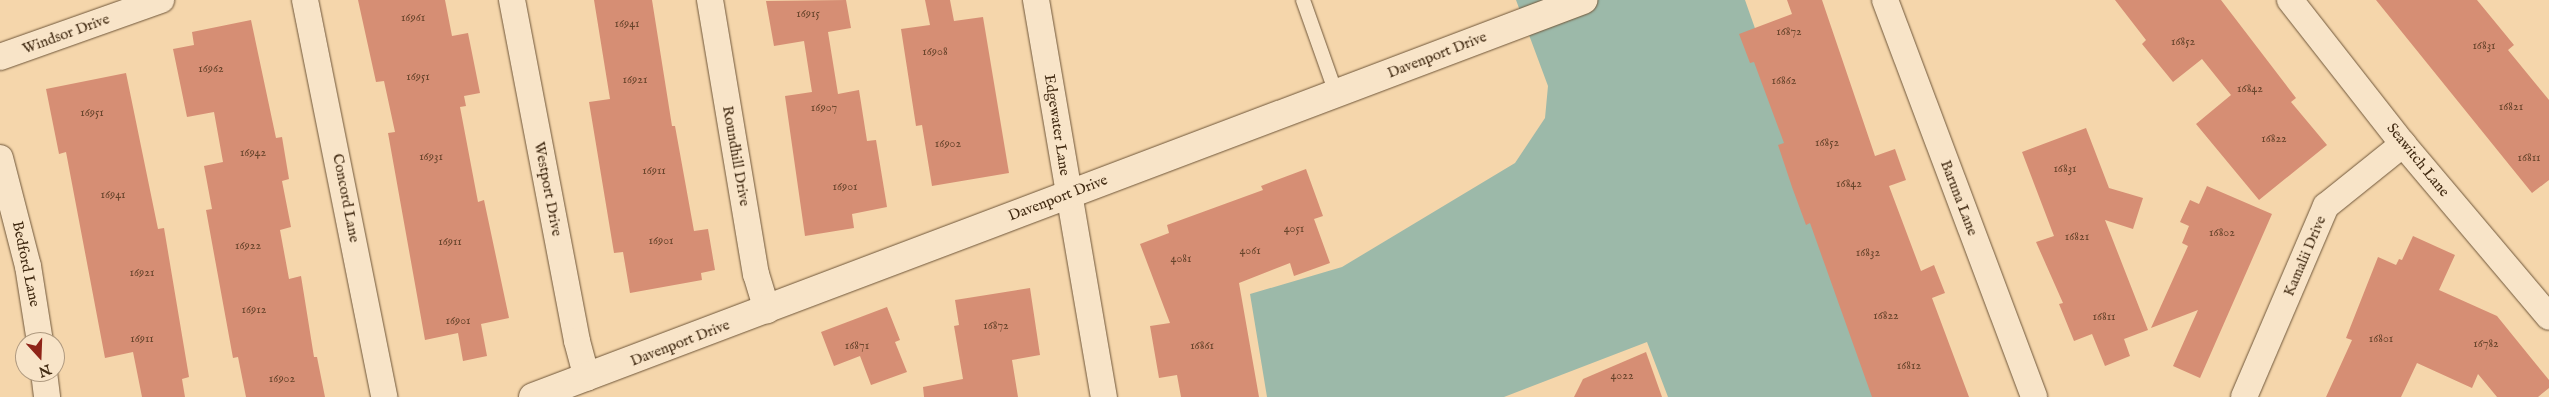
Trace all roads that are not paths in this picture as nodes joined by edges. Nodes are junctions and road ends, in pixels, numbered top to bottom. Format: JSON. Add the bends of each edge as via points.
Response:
{"nodes":[{"id":1,"x":161,"y":0,"type":"edge"},
{"id":2,"x":305,"y":0,"type":"edge"},
{"id":3,"x":512,"y":0,"type":"edge"},
{"id":4,"x":710,"y":0,"type":"edge"},
{"id":5,"x":1036,"y":0,"type":"edge"},
{"id":6,"x":1303,"y":0,"type":"edge"},
{"id":7,"x":1583,"y":0,"type":"edge"},
{"id":8,"x":1885,"y":0,"type":"edge"},
{"id":9,"x":2290,"y":0,"type":"edge"},
{"id":10,"x":0,"y":57,"type":"edge"},
{"id":11,"x":1336,"y":93,"type":"junction"},
{"id":12,"x":2403,"y":144,"type":"junction"},
{"id":13,"x":0,"y":158,"type":"edge"},
{"id":14,"x":1069,"y":194,"type":"junction"},
{"id":15,"x":767,"y":310,"type":"junction"},
{"id":16,"x":2549,"y":317,"type":"edge"},
{"id":17,"x":38,"y":332,"type":"edge"},
{"id":18,"x":587,"y":378,"type":"junction"},
{"id":19,"x":45,"y":382,"type":"edge"},
{"id":20,"x":47,"y":397,"type":"edge"},
{"id":21,"x":384,"y":397,"type":"edge"},
{"id":22,"x":533,"y":397,"type":"edge"},
{"id":23,"x":1104,"y":397,"type":"edge"},
{"id":24,"x":2034,"y":397,"type":"edge"},
{"id":25,"x":2244,"y":397,"type":"edge"}],
"edges":[{"from":1,"to":10,"type":"street","name":"Windsor Drive"},
{"from":2,"to":21,"type":"street","name":"Concord Lane"},
{"from":3,"to":18,"type":"street","name":"Westport Drive","via":[[577,341]]},
{"from":4,"to":15,"type":"street","name":"Roundhill Drive","via":[[756,274]]},
{"from":5,"to":14,"type":"street","name":"Edgewater Lane"},
{"from":6,"to":11,"type":"lane"},
{"from":7,"to":11,"type":"street","name":"Davenport Drive"},
{"from":8,"to":24,"type":"street","name":"Baruna Lane"},
{"from":9,"to":12,"type":"street","name":"Seawitch Lane"},
{"from":11,"to":14,"type":"street","name":"Davenport Drive"},
{"from":12,"to":16,"type":"street","name":"Seawitch Lane"},
{"from":12,"to":25,"type":"street","name":"Kamalii Drive","via":[[2326,206]]},
{"from":13,"to":17,"type":"street","name":"Bedford Lane","via":[[28,266]]},
{"from":14,"to":15,"type":"street","name":"Davenport Drive"},
{"from":14,"to":23,"type":"street","name":"Edgewater Lane"},
{"from":15,"to":18,"type":"street","name":"Davenport Drive"},
{"from":18,"to":22,"type":"street","name":"Davenport Drive"},
{"from":19,"to":20,"type":"street"}]}
